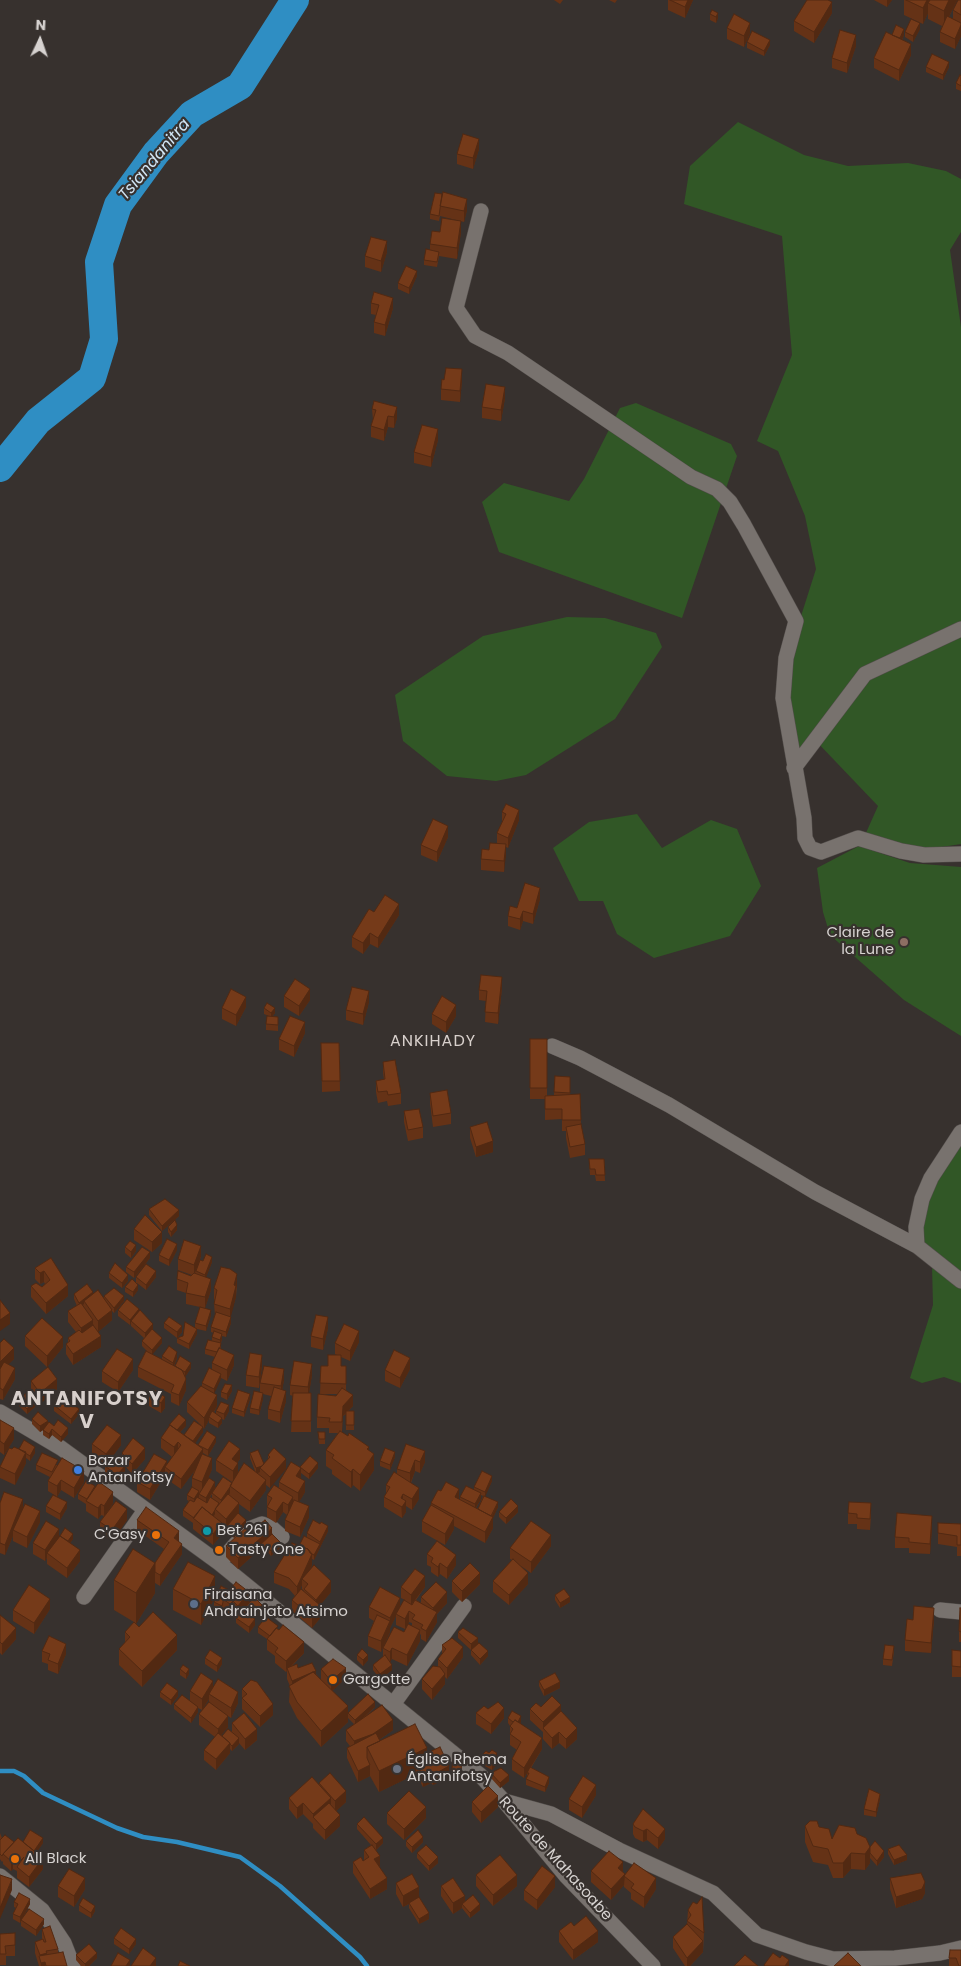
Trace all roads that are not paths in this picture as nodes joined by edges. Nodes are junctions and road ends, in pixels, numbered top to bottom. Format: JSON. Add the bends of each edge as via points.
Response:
{"nodes":[{"id":1,"x":481,"y":211,"type":"dead end"},
{"id":2,"x":961,"y":629,"type":"edge"},
{"id":3,"x":794,"y":768,"type":"junction"},
{"id":4,"x":961,"y":854,"type":"edge"},
{"id":5,"x":552,"y":1046,"type":"dead end"},
{"id":6,"x":961,"y":1132,"type":"edge"},
{"id":7,"x":917,"y":1246,"type":"junction"},
{"id":8,"x":961,"y":1281,"type":"edge"},
{"id":9,"x":0,"y":1412,"type":"edge"},
{"id":10,"x":145,"y":1510,"type":"junction"},
{"id":11,"x":282,"y":1537,"type":"dead end"},
{"id":12,"x":219,"y":1563,"type":"junction"},
{"id":13,"x":84,"y":1596,"type":"dead end"},
{"id":14,"x":464,"y":1606,"type":"dead end"},
{"id":15,"x":940,"y":1610,"type":"dead end"},
{"id":16,"x":961,"y":1612,"type":"edge"},
{"id":17,"x":394,"y":1703,"type":"junction"},
{"id":18,"x":504,"y":1801,"type":"junction"},
{"id":19,"x":0,"y":1876,"type":"edge"},
{"id":20,"x":961,"y":1948,"type":"edge"},
{"id":21,"x":73,"y":1966,"type":"edge"},
{"id":22,"x":653,"y":1966,"type":"edge"}],
"edges":[{"from":1,"to":3,"type":"street","via":[[456,308],[475,336],[508,353],[691,477],[717,489],[730,502],[744,525],[796,621],[786,658],[782,698]]},
{"from":2,"to":3,"type":"street","via":[[865,674]]},
{"from":3,"to":4,"type":"street","via":[[805,838],[810,848],[821,852],[858,838],[916,854]]},
{"from":5,"to":7,"type":"street","via":[[661,1101],[815,1192]]},
{"from":6,"to":7,"type":"street","via":[[931,1178],[922,1199],[916,1227]]},
{"from":7,"to":8,"type":"street"},
{"from":9,"to":10,"type":"street","name":"Route de Mahasoabe","via":[[61,1448]]},
{"from":10,"to":12,"type":"street","name":"Route de Mahasoabe"},
{"from":10,"to":13,"type":"street"},
{"from":11,"to":12,"type":"street","via":[[262,1524],[249,1529]]},
{"from":12,"to":17,"type":"street","name":"Route de Mahasoabe"},
{"from":14,"to":17,"type":"street"},
{"from":15,"to":16,"type":"street"},
{"from":17,"to":18,"type":"street","name":"Route de Mahasoabe","via":[[480,1775]]},
{"from":18,"to":20,"type":"street","via":[[551,1814],[619,1850],[713,1893],[757,1935],[806,1952],[833,1959],[895,1958]]},
{"from":18,"to":22,"type":"street","name":"Route de Mahasoabe","via":[[566,1876]]},
{"from":19,"to":21,"type":"street","via":[[42,1910],[64,1942]]}]}
